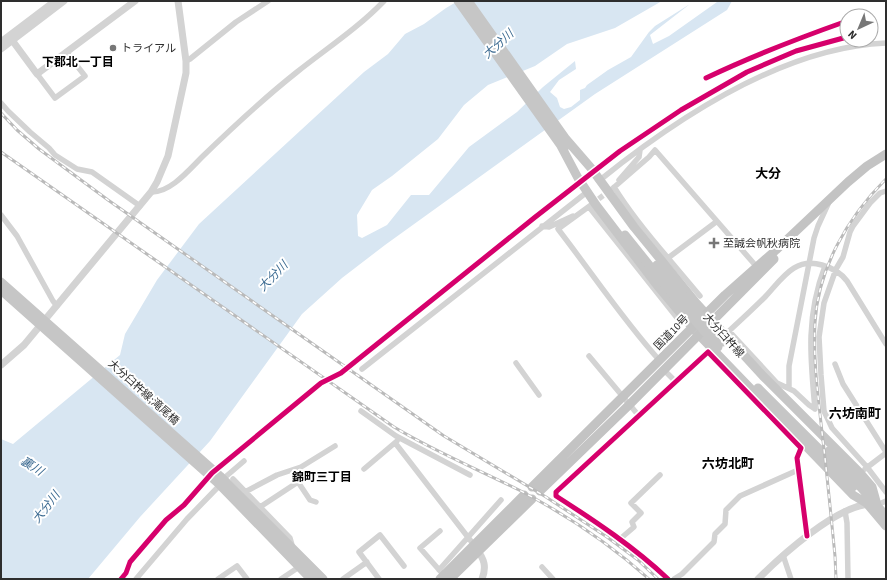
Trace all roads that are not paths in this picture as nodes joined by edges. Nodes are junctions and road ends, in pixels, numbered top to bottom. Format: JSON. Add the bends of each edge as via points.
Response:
{"nodes":[{"id":1,"x":60,"y":1,"type":"edge"},
{"id":2,"x":135,"y":1,"type":"edge"},
{"id":3,"x":178,"y":1,"type":"edge"},
{"id":4,"x":268,"y":1,"type":"edge"},
{"id":5,"x":384,"y":1,"type":"edge"},
{"id":6,"x":458,"y":1,"type":"edge"},
{"id":7,"x":468,"y":1,"type":"edge"},
{"id":8,"x":10,"y":38,"type":"junction"},
{"id":9,"x":1,"y":42,"type":"edge"},
{"id":10,"x":886,"y":43,"type":"edge"},
{"id":11,"x":1,"y":49,"type":"edge"},
{"id":12,"x":67,"y":53,"type":"junction"},
{"id":13,"x":186,"y":61,"type":"junction"},
{"id":14,"x":37,"y":74,"type":"junction"},
{"id":15,"x":1,"y":103,"type":"edge"},
{"id":16,"x":563,"y":142,"type":"junction"},
{"id":17,"x":640,"y":150,"type":"junction"},
{"id":18,"x":886,"y":154,"type":"edge"},
{"id":19,"x":592,"y":184,"type":"junction"},
{"id":20,"x":614,"y":187,"type":"junction"},
{"id":21,"x":886,"y":191,"type":"edge"},
{"id":22,"x":151,"y":192,"type":"junction"},
{"id":23,"x":831,"y":198,"type":"junction"},
{"id":24,"x":140,"y":206,"type":"junction"},
{"id":25,"x":1,"y":215,"type":"edge"},
{"id":26,"x":579,"y":215,"type":"junction"},
{"id":27,"x":716,"y":222,"type":"junction"},
{"id":28,"x":542,"y":226,"type":"junction"},
{"id":29,"x":810,"y":262,"type":"junction"},
{"id":30,"x":667,"y":263,"type":"junction"},
{"id":31,"x":756,"y":266,"type":"junction"},
{"id":32,"x":825,"y":266,"type":"junction"},
{"id":33,"x":836,"y":269,"type":"junction"},
{"id":34,"x":1,"y":282,"type":"edge"},
{"id":35,"x":654,"y":286,"type":"junction"},
{"id":36,"x":1,"y":290,"type":"edge"},
{"id":37,"x":700,"y":296,"type":"dead end"},
{"id":38,"x":57,"y":306,"type":"junction"},
{"id":39,"x":709,"y":318,"type":"junction"},
{"id":40,"x":678,"y":320,"type":"dead end"},
{"id":41,"x":42,"y":323,"type":"junction"},
{"id":42,"x":696,"y":331,"type":"junction"},
{"id":43,"x":886,"y":344,"type":"edge"},
{"id":44,"x":589,"y":356,"type":"dead end"},
{"id":45,"x":516,"y":363,"type":"dead end"},
{"id":46,"x":835,"y":364,"type":"dead end"},
{"id":47,"x":1,"y":365,"type":"edge"},
{"id":48,"x":662,"y":365,"type":"junction"},
{"id":49,"x":362,"y":369,"type":"dead end"},
{"id":50,"x":676,"y":382,"type":"junction"},
{"id":51,"x":789,"y":388,"type":"junction"},
{"id":52,"x":539,"y":395,"type":"dead end"},
{"id":53,"x":622,"y":397,"type":"junction"},
{"id":54,"x":629,"y":405,"type":"junction"},
{"id":55,"x":361,"y":411,"type":"dead end"},
{"id":56,"x":639,"y":416,"type":"junction"},
{"id":57,"x":783,"y":426,"type":"junction"},
{"id":58,"x":399,"y":438,"type":"junction"},
{"id":59,"x":396,"y":444,"type":"junction"},
{"id":60,"x":335,"y":446,"type":"dead end"},
{"id":61,"x":886,"y":452,"type":"edge"},
{"id":62,"x":244,"y":461,"type":"dead end"},
{"id":63,"x":364,"y":468,"type":"dead end"},
{"id":64,"x":798,"y":470,"type":"junction"},
{"id":65,"x":864,"y":470,"type":"junction"},
{"id":66,"x":470,"y":475,"type":"dead end"},
{"id":67,"x":660,"y":476,"type":"dead end"},
{"id":68,"x":222,"y":480,"type":"junction"},
{"id":69,"x":245,"y":492,"type":"junction"},
{"id":70,"x":886,"y":492,"type":"edge"},
{"id":71,"x":528,"y":497,"type":"dead end"},
{"id":72,"x":501,"y":500,"type":"dead end"},
{"id":73,"x":886,"y":501,"type":"edge"},
{"id":74,"x":316,"y":502,"type":"dead end"},
{"id":75,"x":872,"y":504,"type":"junction"},
{"id":76,"x":260,"y":507,"type":"junction"},
{"id":77,"x":845,"y":511,"type":"junction"},
{"id":78,"x":886,"y":516,"type":"edge"},
{"id":79,"x":886,"y":526,"type":"edge"},
{"id":80,"x":440,"y":531,"type":"dead end"},
{"id":81,"x":807,"y":536,"type":"junction"},
{"id":82,"x":620,"y":539,"type":"junction"},
{"id":83,"x":473,"y":544,"type":"junction"},
{"id":84,"x":293,"y":549,"type":"junction"},
{"id":85,"x":783,"y":555,"type":"junction"},
{"id":86,"x":367,"y":562,"type":"junction"},
{"id":87,"x":404,"y":566,"type":"dead end"},
{"id":88,"x":299,"y":567,"type":"junction"},
{"id":89,"x":542,"y":567,"type":"dead end"},
{"id":90,"x":443,"y":576,"type":"edge"},
{"id":91,"x":136,"y":579,"type":"edge"},
{"id":92,"x":218,"y":579,"type":"edge"},
{"id":93,"x":247,"y":579,"type":"edge"},
{"id":94,"x":281,"y":579,"type":"edge"},
{"id":95,"x":311,"y":579,"type":"edge"},
{"id":96,"x":323,"y":579,"type":"edge"},
{"id":97,"x":343,"y":579,"type":"edge"},
{"id":98,"x":379,"y":579,"type":"edge"},
{"id":99,"x":482,"y":579,"type":"edge"},
{"id":100,"x":553,"y":579,"type":"edge"},
{"id":101,"x":668,"y":579,"type":"edge"},
{"id":102,"x":674,"y":579,"type":"edge"},
{"id":103,"x":758,"y":579,"type":"edge"},
{"id":104,"x":791,"y":579,"type":"edge"},
{"id":105,"x":848,"y":579,"type":"edge"}],
"edges":[{"from":1,"to":8,"type":"street"},
{"from":2,"to":12,"type":"street"},
{"from":3,"to":13,"type":"street"},
{"from":4,"to":13,"type":"street"},
{"from":5,"to":22,"type":"street","via":[[296,73],[178,180],[159,192]]},
{"from":6,"to":16,"type":"main road"},
{"from":7,"to":16,"type":"main road"},
{"from":8,"to":9,"type":"street"},
{"from":8,"to":11,"type":"street"},
{"from":8,"to":14,"type":"street"},
{"from":10,"to":17,"type":"street","via":[[857,45],[836,50],[778,69],[709,105]]},
{"from":12,"to":14,"type":"street"},
{"from":12,"to":14,"type":"street","via":[[85,76],[55,98]]},
{"from":13,"to":22,"type":"street","via":[[184,87],[168,156]]},
{"from":15,"to":24,"type":"street","via":[[55,155],[69,165],[92,172]]},
{"from":16,"to":19,"type":"main road"},
{"from":16,"to":19,"type":"main road"},
{"from":17,"to":19,"type":"street"},
{"from":17,"to":20,"type":"street","via":[[639,157],[612,189]]},
{"from":18,"to":23,"type":"highway","name":"国道10号","via":[[867,166]]},
{"from":19,"to":28,"type":"street"},
{"from":19,"to":30,"type":"main road"},
{"from":19,"to":35,"type":"main road","via":[[621,239]]},
{"from":19,"to":75,"type":"main road","name":"大分臼杵線","bridge":true,"via":[[628,233],[720,345],[827,449]]},
{"from":20,"to":27,"type":"street","via":[[654,150]]},
{"from":20,"to":30,"type":"street"},
{"from":21,"to":33,"type":"street","via":[[876,197],[853,226],[843,257]]},
{"from":22,"to":24,"type":"street"},
{"from":23,"to":29,"type":"street","via":[[818,226]]},
{"from":23,"to":31,"type":"highway","name":"国道10号"},
{"from":23,"to":39,"type":"highway","name":"国道10号","via":[[794,238]]},
{"from":24,"to":38,"type":"street"},
{"from":25,"to":38,"type":"street","via":[[17,236]]},
{"from":26,"to":28,"type":"street","via":[[549,227]]},
{"from":26,"to":35,"type":"street","via":[[590,206]]},
{"from":26,"to":48,"type":"street","via":[[558,229]]},
{"from":27,"to":30,"type":"street"},
{"from":27,"to":31,"type":"street"},
{"from":28,"to":49,"type":"street"},
{"from":29,"to":32,"type":"street"},
{"from":29,"to":51,"type":"street","via":[[789,366]]},
{"from":29,"to":51,"type":"street","via":[[790,270],[729,332],[777,383]]},
{"from":30,"to":37,"type":"street"},
{"from":30,"to":39,"type":"main road"},
{"from":31,"to":39,"type":"highway","name":"国道10号"},
{"from":32,"to":33,"type":"street"},
{"from":32,"to":51,"type":"street","via":[[816,294],[810,329],[815,409]]},
{"from":33,"to":43,"type":"street","via":[[848,280]]},
{"from":33,"to":65,"type":"street","via":[[824,303],[819,337],[824,411],[832,428]]},
{"from":34,"to":41,"type":"main road"},
{"from":35,"to":40,"type":"street"},
{"from":35,"to":42,"type":"main road"},
{"from":36,"to":41,"type":"main road"},
{"from":38,"to":41,"type":"street"},
{"from":39,"to":42,"type":"highway","name":"国道10号"},
{"from":39,"to":65,"type":"main road","via":[[763,376]]},
{"from":41,"to":47,"type":"street","via":[[24,345]]},
{"from":41,"to":68,"type":"main road","name":"大分臼杵線;滝尾橋"},
{"from":42,"to":48,"type":"highway","name":"国道10号"},
{"from":42,"to":57,"type":"main road"},
{"from":44,"to":53,"type":"street"},
{"from":45,"to":52,"type":"street"},
{"from":46,"to":61,"type":"street","via":[[843,384]]},
{"from":48,"to":50,"type":"street"},
{"from":48,"to":53,"type":"highway","name":"国道10号"},
{"from":48,"to":54,"type":"highway","name":"国道10号"},
{"from":50,"to":56,"type":"street"},
{"from":50,"to":57,"type":"street","via":[[708,352]]},
{"from":53,"to":54,"type":"street"},
{"from":53,"to":54,"type":"highway","name":"国道10号","via":[[536,489]]},
{"from":54,"to":56,"type":"street"},
{"from":55,"to":58,"type":"street"},
{"from":56,"to":82,"type":"street","via":[[556,492],[556,496]]},
{"from":57,"to":64,"type":"street","via":[[801,448],[797,458]]},
{"from":57,"to":75,"type":"main road","via":[[853,496]]},
{"from":58,"to":59,"type":"street"},
{"from":58,"to":66,"type":"street"},
{"from":59,"to":63,"type":"street"},
{"from":59,"to":83,"type":"street"},
{"from":60,"to":69,"type":"street","via":[[301,467],[277,475]]},
{"from":61,"to":65,"type":"street"},
{"from":62,"to":68,"type":"street"},
{"from":64,"to":81,"type":"street"},
{"from":64,"to":102,"type":"street","via":[[740,496],[726,510],[724,524],[715,534],[714,542]]},
{"from":65,"to":70,"type":"street"},
{"from":65,"to":75,"type":"main road","via":[[872,487]]},
{"from":67,"to":82,"type":"street","via":[[631,503],[641,513],[632,522],[634,526]]},
{"from":68,"to":69,"type":"street"},
{"from":68,"to":84,"type":"main road"},
{"from":68,"to":88,"type":"main road"},
{"from":68,"to":91,"type":"street"},
{"from":69,"to":76,"type":"street"},
{"from":71,"to":83,"type":"highway"},
{"from":72,"to":83,"type":"street"},
{"from":73,"to":75,"type":"street"},
{"from":74,"to":76,"type":"street","via":[[310,500],[298,482]]},
{"from":75,"to":77,"type":"street"},
{"from":75,"to":78,"type":"main road","name":"大分臼杵線"},
{"from":75,"to":79,"type":"main road","name":"大分臼杵線"},
{"from":76,"to":84,"type":"street","via":[[290,538]]},
{"from":77,"to":81,"type":"street"},
{"from":77,"to":105,"type":"street","via":[[848,523]]},
{"from":80,"to":90,"type":"street","via":[[420,548]]},
{"from":81,"to":85,"type":"street"},
{"from":82,"to":101,"type":"street"},
{"from":83,"to":90,"type":"highway"},
{"from":83,"to":99,"type":"street","via":[[485,564]]},
{"from":84,"to":96,"type":"main road"},
{"from":85,"to":103,"type":"street"},
{"from":85,"to":104,"type":"street"},
{"from":86,"to":87,"type":"street","via":[[359,552],[380,535]]},
{"from":86,"to":97,"type":"street"},
{"from":86,"to":98,"type":"street"},
{"from":88,"to":94,"type":"street"},
{"from":88,"to":95,"type":"main road"},
{"from":89,"to":100,"type":"street"},
{"from":92,"to":93,"type":"street","via":[[237,566]]}]}
